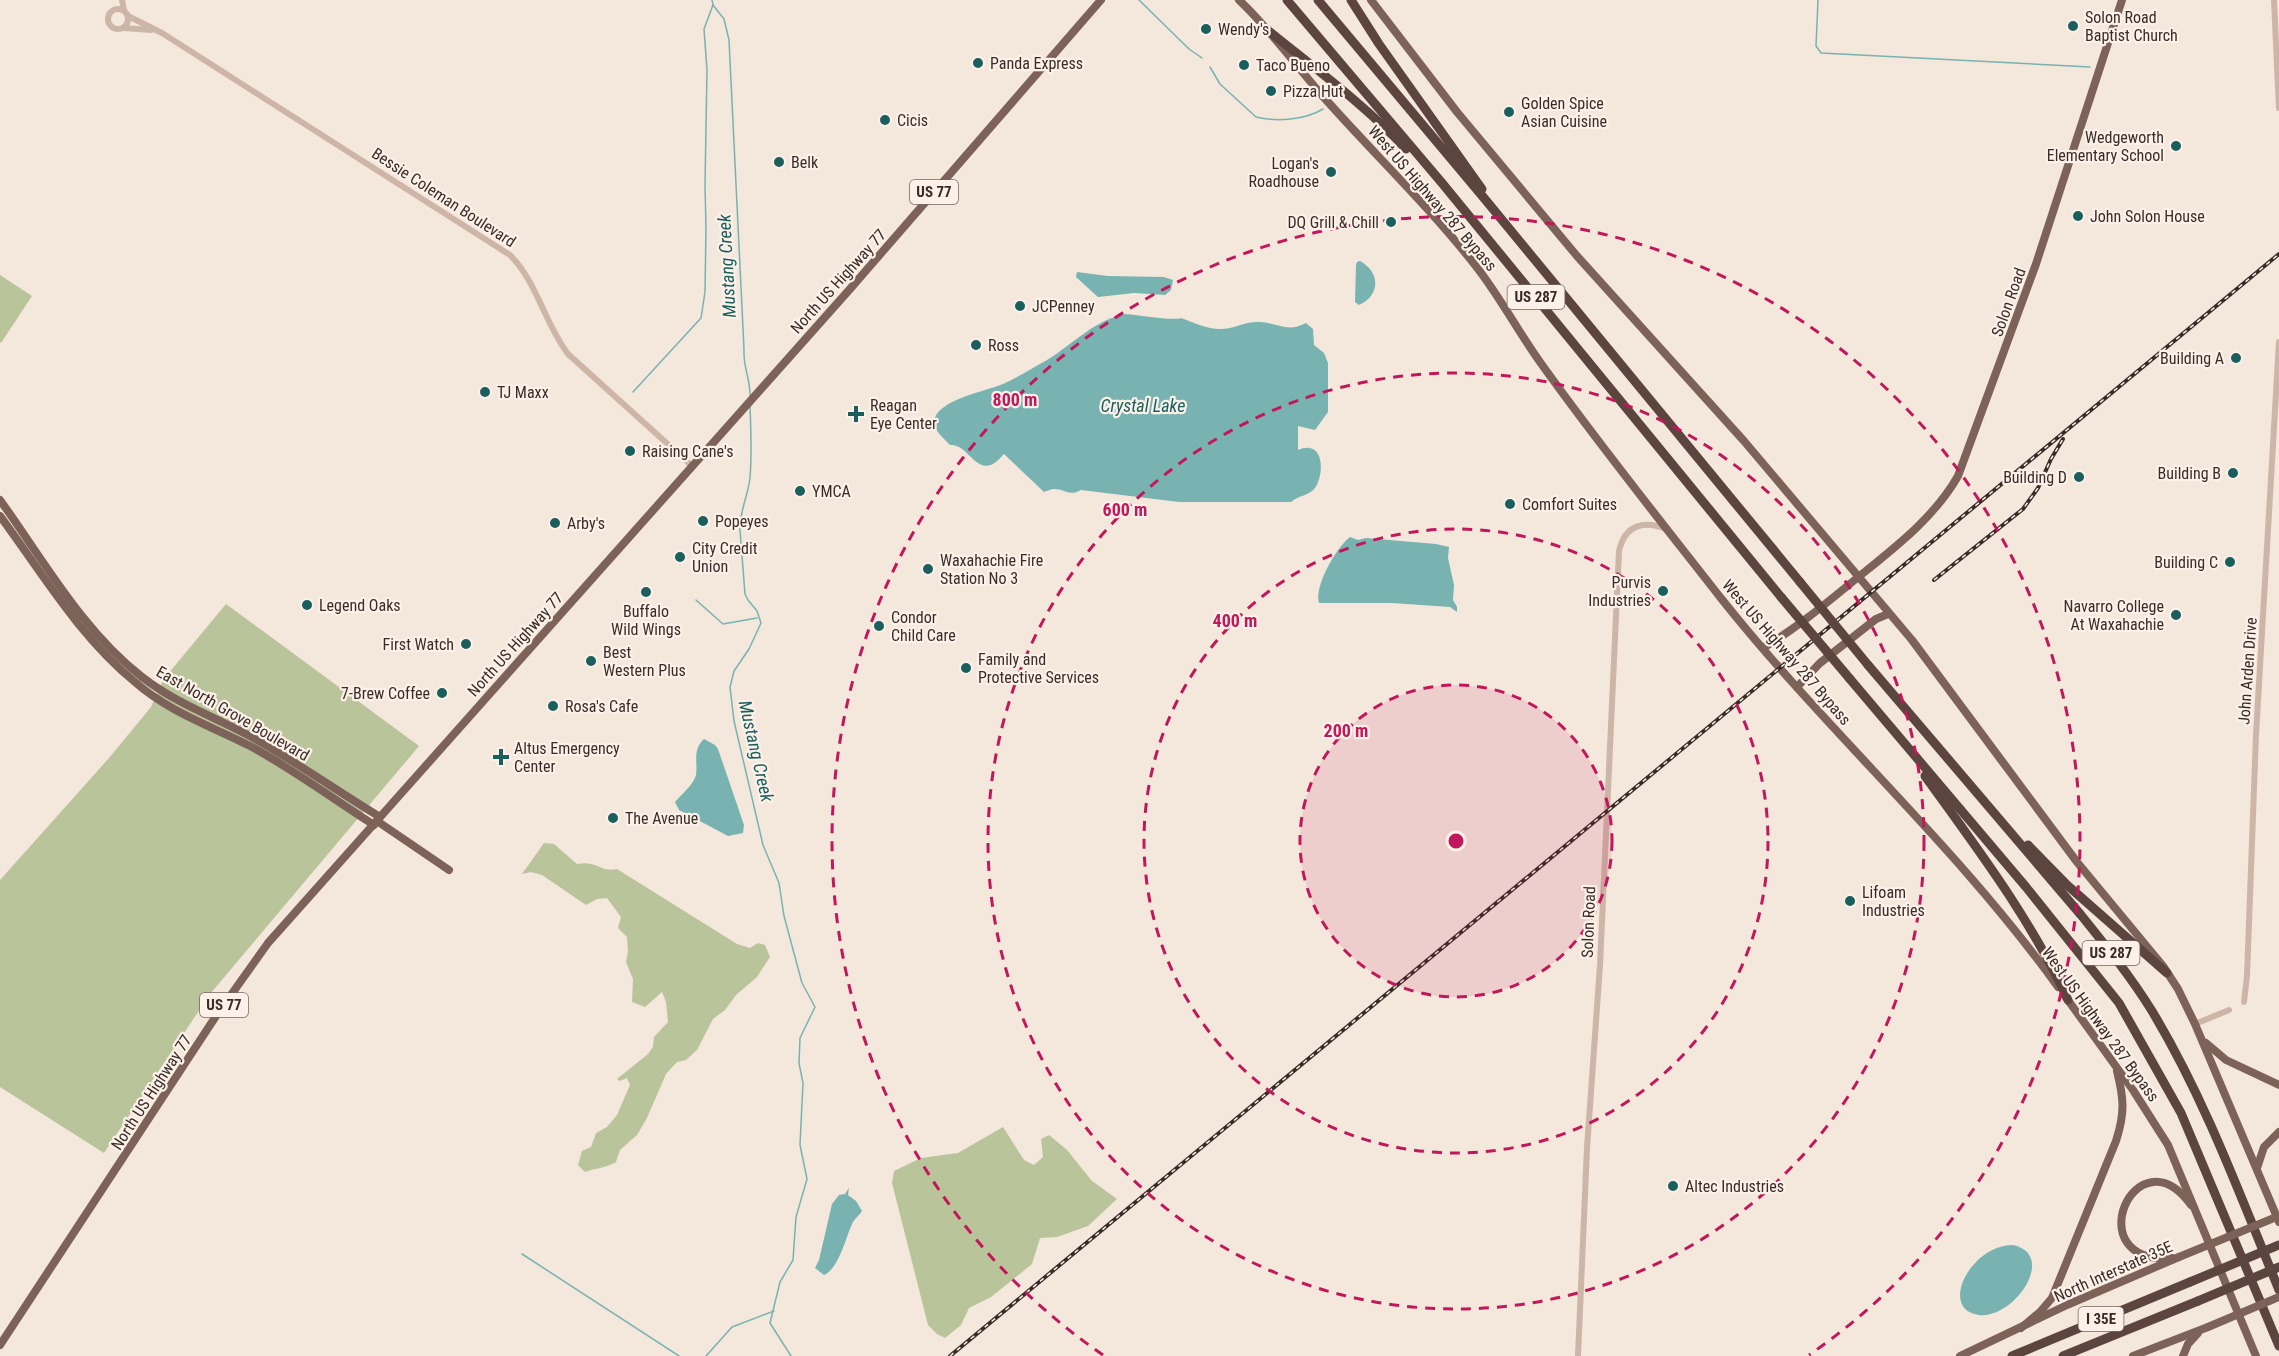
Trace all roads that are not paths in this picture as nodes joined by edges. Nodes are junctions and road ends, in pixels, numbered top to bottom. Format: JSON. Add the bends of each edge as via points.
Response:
{"nodes":[{"id":1,"x":117,"y":0,"type":"edge"},
{"id":2,"x":122,"y":0,"type":"edge"},
{"id":3,"x":1101,"y":0,"type":"edge"},
{"id":4,"x":1239,"y":0,"type":"edge"},
{"id":5,"x":1287,"y":0,"type":"edge"},
{"id":6,"x":1318,"y":0,"type":"edge"},
{"id":7,"x":1351,"y":0,"type":"edge"},
{"id":8,"x":1371,"y":0,"type":"edge"},
{"id":9,"x":2122,"y":0,"type":"edge"},
{"id":10,"x":2274,"y":0,"type":"edge"},
{"id":11,"x":111,"y":11,"type":"junction"},
{"id":12,"x":126,"y":13,"type":"junction"},
{"id":13,"x":124,"y":28,"type":"junction"},
{"id":14,"x":1265,"y":28,"type":"junction"},
{"id":15,"x":154,"y":30,"type":"junction"},
{"id":16,"x":2279,"y":108,"type":"edge"},
{"id":17,"x":1449,"y":192,"type":"junction"},
{"id":18,"x":1484,"y":198,"type":"junction"},
{"id":19,"x":2279,"y":342,"type":"edge"},
{"id":20,"x":692,"y":466,"type":"junction"},
{"id":21,"x":0,"y":500,"type":"edge"},
{"id":22,"x":0,"y":516,"type":"edge"},
{"id":23,"x":1666,"y":529,"type":"junction"},
{"id":24,"x":1858,"y":577,"type":"junction"},
{"id":25,"x":1888,"y":614,"type":"junction"},
{"id":26,"x":1763,"y":648,"type":"junction"},
{"id":27,"x":1797,"y":687,"type":"junction"},
{"id":28,"x":1915,"y":756,"type":"junction"},
{"id":29,"x":1969,"y":785,"type":"junction"},
{"id":30,"x":377,"y":821,"type":"junction"},
{"id":31,"x":449,"y":870,"type":"dead end"},
{"id":32,"x":2168,"y":973,"type":"junction"},
{"id":33,"x":2068,"y":1000,"type":"junction"},
{"id":34,"x":2244,"y":1002,"type":"dead end"},
{"id":35,"x":2229,"y":1010,"type":"dead end"},
{"id":36,"x":2195,"y":1023,"type":"junction"},
{"id":37,"x":2201,"y":1038,"type":"junction"},
{"id":38,"x":2116,"y":1066,"type":"junction"},
{"id":39,"x":2279,"y":1085,"type":"edge"},
{"id":40,"x":2279,"y":1132,"type":"edge"},
{"id":41,"x":2257,"y":1168,"type":"junction"},
{"id":42,"x":2198,"y":1214,"type":"junction"},
{"id":43,"x":2279,"y":1216,"type":"edge"},
{"id":44,"x":2279,"y":1222,"type":"edge"},
{"id":45,"x":2279,"y":1245,"type":"edge"},
{"id":46,"x":2179,"y":1257,"type":"junction"},
{"id":47,"x":2279,"y":1267,"type":"edge"},
{"id":48,"x":2279,"y":1290,"type":"edge"},
{"id":49,"x":2279,"y":1297,"type":"edge"},
{"id":50,"x":2021,"y":1328,"type":"junction"},
{"id":51,"x":2204,"y":1329,"type":"junction"},
{"id":52,"x":0,"y":1345,"type":"edge"},
{"id":53,"x":2279,"y":1346,"type":"edge"},
{"id":54,"x":1578,"y":1356,"type":"edge"},
{"id":55,"x":1960,"y":1356,"type":"edge"},
{"id":56,"x":2012,"y":1356,"type":"edge"},
{"id":57,"x":2063,"y":1356,"type":"edge"},
{"id":58,"x":2133,"y":1356,"type":"edge"},
{"id":59,"x":2183,"y":1356,"type":"edge"},
{"id":60,"x":2256,"y":1356,"type":"edge"}],
"edges":[{"from":1,"to":11,"type":"street"},
{"from":2,"to":12,"type":"street"},
{"from":3,"to":20,"type":"main road","name":"North US Highway 77","number":"US 77"},
{"from":4,"to":14,"type":"main road","name":"West US Highway 287 Bypass"},
{"from":5,"to":17,"type":"highway","number":"US 287"},
{"from":6,"to":18,"type":"highway","number":"US 287"},
{"from":7,"to":18,"type":"highway","via":[[1482,188]]},
{"from":8,"to":24,"type":"main road","via":[[1576,256],[1744,441]]},
{"from":9,"to":24,"type":"main road","name":"Solon Road","via":[[2047,232],[1958,476],[1917,528]]},
{"from":10,"to":16,"type":"street"},
{"from":11,"to":12,"type":"street"},
{"from":11,"to":13,"type":"street","via":[[110,26]]},
{"from":12,"to":13,"type":"street","via":[[128,22]]},
{"from":12,"to":15,"type":"street","name":"Bessie Coleman Boulevard"},
{"from":13,"to":15,"type":"street","name":"Bessie Coleman Boulevard"},
{"from":14,"to":17,"type":"highway","via":[[1390,132]]},
{"from":14,"to":23,"type":"main road","name":"West US Highway 287 Bypass","via":[[1477,267],[1544,367]]},
{"from":15,"to":20,"type":"street","name":"Bessie Coleman Boulevard","via":[[510,255],[568,354]]},
{"from":17,"to":28,"type":"highway","number":"US 287","bridge":true},
{"from":18,"to":29,"type":"highway","number":"US 287","bridge":true},
{"from":19,"to":34,"type":"street","name":"John Arden Drive"},
{"from":20,"to":30,"type":"main road","name":"North US Highway 77","number":"US 77"},
{"from":21,"to":30,"type":"main road","name":"East North Grove Boulevard","via":[[83,617],[142,677],[195,711],[257,740]]},
{"from":22,"to":30,"type":"main road","name":"East North Grove Boulevard","via":[[84,634],[136,684],[189,718],[251,747]]},
{"from":23,"to":26,"type":"main road","name":"West US Highway 287 Bypass"},
{"from":23,"to":54,"type":"street","name":"Solon Road","via":[[1649,524],[1634,528],[1624,536],[1619,551]]},
{"from":24,"to":25,"type":"main road"},
{"from":24,"to":26,"type":"main road","name":"Solon Road","via":[[1791,632]]},
{"from":25,"to":27,"type":"main road","via":[[1820,663]]},
{"from":25,"to":32,"type":"main road","via":[[1912,640],[2081,868]]},
{"from":26,"to":27,"type":"main road","name":"West US Highway 287 Bypass"},
{"from":27,"to":33,"type":"main road","name":"West US Highway 287 Bypass","via":[[1960,865]]},
{"from":28,"to":33,"type":"highway","via":[[1920,770],[2023,916]]},
{"from":28,"to":53,"type":"highway","number":"US 287","via":[[2119,1003],[2181,1113]]},
{"from":29,"to":32,"type":"highway","via":[[2067,885]]},
{"from":29,"to":48,"type":"highway","number":"US 287","via":[[2081,915],[2151,1009],[2196,1092]]},
{"from":30,"to":31,"type":"main road"},
{"from":30,"to":52,"type":"main road","name":"North US Highway 77","number":"US 77","via":[[250,966]]},
{"from":32,"to":36,"type":"main road"},
{"from":33,"to":38,"type":"main road","name":"West US Highway 287 Bypass"},
{"from":35,"to":36,"type":"street"},
{"from":36,"to":37,"type":"main road"},
{"from":37,"to":39,"type":"main road","via":[[2226,1060]]},
{"from":37,"to":41,"type":"main road"},
{"from":38,"to":42,"type":"main road","name":"West US Highway 287 Bypass","via":[[2168,1145]]},
{"from":38,"to":50,"type":"main road","via":[[2124,1103],[2116,1142],[2052,1298]]},
{"from":40,"to":41,"type":"main road","via":[[2264,1147]]},
{"from":41,"to":44,"type":"main road"},
{"from":42,"to":46,"type":"main road","via":[[2180,1191],[2163,1182],[2134,1191],[2122,1209],[2122,1233],[2132,1247],[2159,1258]]},
{"from":42,"to":60,"type":"main road","name":"West US Highway 287 Bypass"},
{"from":43,"to":46,"type":"main road","name":"North Interstate 35E","bridge":true},
{"from":45,"to":56,"type":"highway","number":"I 35E","bridge":true},
{"from":46,"to":50,"type":"main road","name":"North Interstate 35E"},
{"from":47,"to":57,"type":"highway","number":"I 35E","bridge":true},
{"from":49,"to":51,"type":"main road","bridge":true},
{"from":50,"to":55,"type":"main road","name":"North Interstate 35E"},
{"from":51,"to":58,"type":"main road"},
{"from":51,"to":59,"type":"main road","via":[[2188,1344]]}]}
